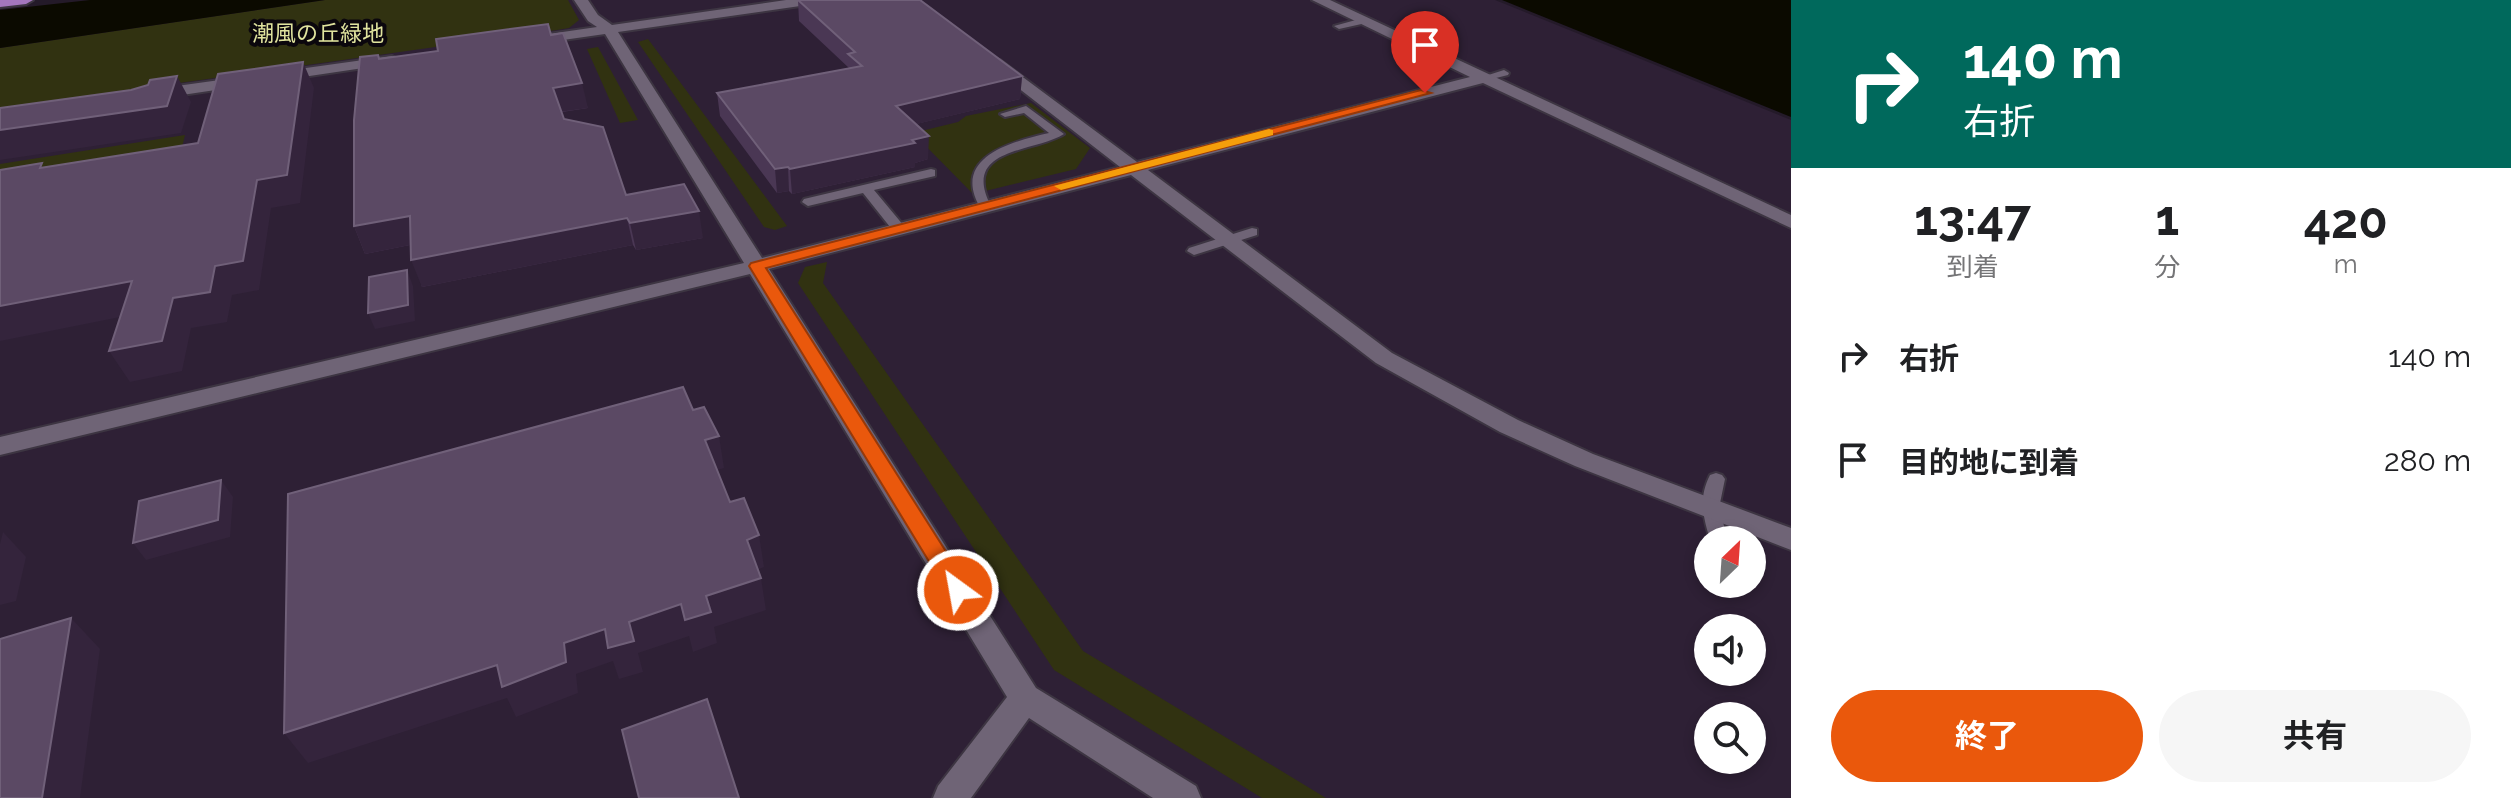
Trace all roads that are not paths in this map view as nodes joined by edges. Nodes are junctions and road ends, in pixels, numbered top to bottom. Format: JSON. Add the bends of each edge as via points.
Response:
{"nodes":[{"id":1,"x":26,"y":0,"type":"edge"},
{"id":2,"x":581,"y":0,"type":"edge"},
{"id":3,"x":814,"y":0,"type":"edge"},
{"id":4,"x":1319,"y":0,"type":"edge"},
{"id":5,"x":0,"y":3,"type":"edge"},
{"id":6,"x":608,"y":18,"type":"junction"},
{"id":7,"x":1363,"y":21,"type":"junction"},
{"id":8,"x":1339,"y":26,"type":"dead end"},
{"id":9,"x":515,"y":42,"type":"edge"},
{"id":10,"x":986,"y":56,"type":"edge"},
{"id":11,"x":405,"y":58,"type":"edge"},
{"id":12,"x":1504,"y":73,"type":"dead end"},
{"id":13,"x":1484,"y":78,"type":"junction"},
{"id":14,"x":139,"y":96,"type":"edge"},
{"id":15,"x":1005,"y":114,"type":"dead end"},
{"id":16,"x":1131,"y":168,"type":"junction"},
{"id":17,"x":931,"y":173,"type":"dead end"},
{"id":18,"x":867,"y":189,"type":"junction"},
{"id":19,"x":808,"y":202,"type":"dead end"},
{"id":20,"x":985,"y":206,"type":"junction"},
{"id":21,"x":1791,"y":222,"type":"edge"},
{"id":22,"x":899,"y":229,"type":"junction"},
{"id":23,"x":1252,"y":232,"type":"dead end"},
{"id":24,"x":1226,"y":240,"type":"junction"},
{"id":25,"x":1194,"y":251,"type":"dead end"},
{"id":26,"x":757,"y":266,"type":"junction"},
{"id":27,"x":0,"y":446,"type":"edge"},
{"id":28,"x":1716,"y":479,"type":"dead end"},
{"id":29,"x":1710,"y":508,"type":"junction"},
{"id":30,"x":1715,"y":526,"type":"edge"},
{"id":31,"x":1791,"y":539,"type":"edge"},
{"id":32,"x":1025,"y":698,"type":"junction"},
{"id":33,"x":950,"y":798,"type":"edge"},
{"id":34,"x":1184,"y":798,"type":"edge"}],
"edges":[{"from":1,"to":5,"type":"highway"},
{"from":2,"to":6,"type":"street","via":[[593,18]]},
{"from":3,"to":6,"type":"street"},
{"from":4,"to":7,"type":"street"},
{"from":6,"to":9,"type":"street"},
{"from":6,"to":26,"type":"street"},
{"from":7,"to":8,"type":"lane"},
{"from":7,"to":13,"type":"street"},
{"from":10,"to":16,"type":"street"},
{"from":11,"to":14,"type":"street"},
{"from":12,"to":13,"type":"lane"},
{"from":13,"to":16,"type":"street"},
{"from":13,"to":21,"type":"street"},
{"from":15,"to":20,"type":"lane","via":[[1026,109],[1058,134],[994,156],[977,185]]},
{"from":16,"to":20,"type":"street"},
{"from":16,"to":24,"type":"street"},
{"from":17,"to":18,"type":"lane"},
{"from":18,"to":19,"type":"lane"},
{"from":18,"to":22,"type":"lane"},
{"from":20,"to":22,"type":"street"},
{"from":22,"to":26,"type":"street"},
{"from":23,"to":24,"type":"lane"},
{"from":24,"to":25,"type":"lane"},
{"from":24,"to":29,"type":"street","via":[[1384,358],[1441,391],[1584,460]]},
{"from":26,"to":27,"type":"street"},
{"from":26,"to":32,"type":"street"},
{"from":28,"to":29,"type":"lane"},
{"from":29,"to":30,"type":"lane"},
{"from":29,"to":31,"type":"street"},
{"from":32,"to":33,"type":"street"},
{"from":32,"to":34,"type":"street"}]}
